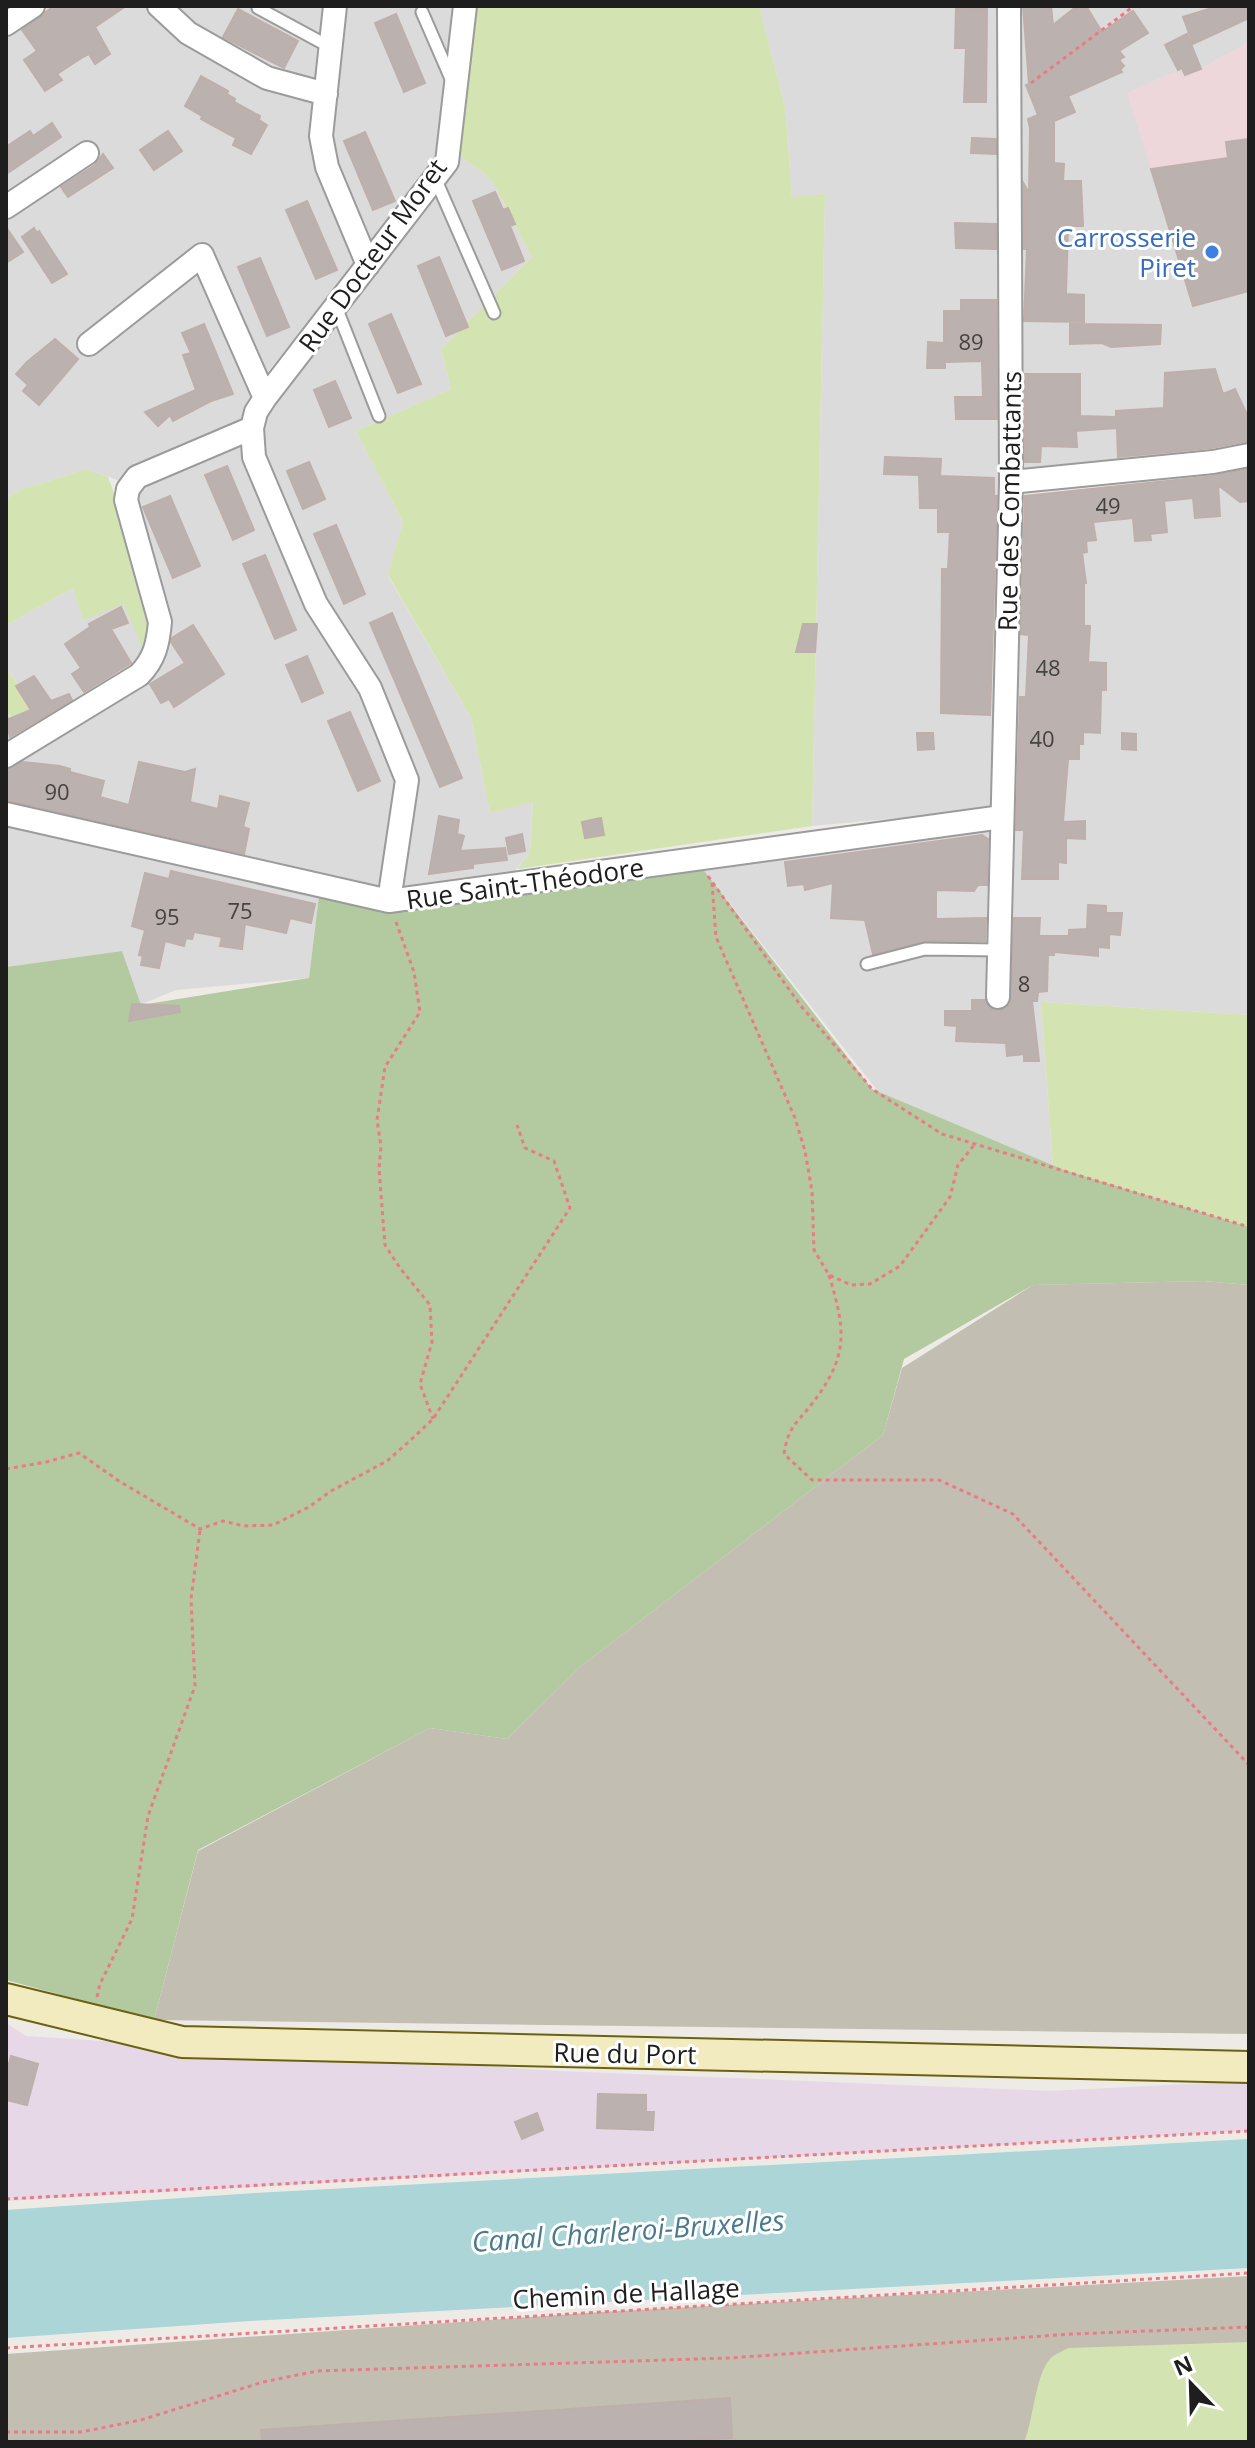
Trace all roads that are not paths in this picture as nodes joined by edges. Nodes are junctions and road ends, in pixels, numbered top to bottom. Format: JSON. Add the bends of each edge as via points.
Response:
{"nodes":[{"id":1,"x":33,"y":6,"type":"edge"},
{"id":2,"x":159,"y":6,"type":"edge"},
{"id":3,"x":335,"y":6,"type":"edge"},
{"id":4,"x":465,"y":6,"type":"edge"},
{"id":5,"x":1009,"y":6,"type":"edge"},
{"id":6,"x":258,"y":8,"type":"edge"},
{"id":7,"x":422,"y":12,"type":"dead end"},
{"id":8,"x":6,"y":24,"type":"edge"},
{"id":9,"x":331,"y":47,"type":"junction"},
{"id":10,"x":455,"y":90,"type":"junction"},
{"id":11,"x":326,"y":94,"type":"junction"},
{"id":12,"x":87,"y":153,"type":"dead end"},
{"id":13,"x":435,"y":177,"type":"junction"},
{"id":14,"x":6,"y":207,"type":"edge"},
{"id":15,"x":368,"y":265,"type":"junction"},
{"id":16,"x":336,"y":307,"type":"junction"},
{"id":17,"x":494,"y":313,"type":"dead end"},
{"id":18,"x":89,"y":344,"type":"dead end"},
{"id":19,"x":265,"y":398,"type":"junction"},
{"id":20,"x":379,"y":416,"type":"dead end"},
{"id":21,"x":252,"y":428,"type":"junction"},
{"id":22,"x":1249,"y":455,"type":"edge"},
{"id":23,"x":1011,"y":482,"type":"junction"},
{"id":24,"x":6,"y":756,"type":"edge"},
{"id":25,"x":6,"y":814,"type":"edge"},
{"id":26,"x":1002,"y":817,"type":"junction"},
{"id":27,"x":396,"y":901,"type":"junction"},
{"id":28,"x":999,"y":950,"type":"junction"},
{"id":29,"x":867,"y":964,"type":"dead end"},
{"id":30,"x":998,"y":997,"type":"dead end"},
{"id":31,"x":6,"y":1999,"type":"edge"},
{"id":32,"x":1249,"y":2067,"type":"edge"}],
"edges":[{"from":1,"to":8,"type":"street"},
{"from":2,"to":11,"type":"street","via":[[188,33],[267,78]]},
{"from":3,"to":9,"type":"street"},
{"from":4,"to":10,"type":"street","name":"Rue Docteur Moret"},
{"from":5,"to":23,"type":"street","name":"Rue des Combattants"},
{"from":6,"to":9,"type":"lane"},
{"from":7,"to":10,"type":"lane"},
{"from":9,"to":11,"type":"street"},
{"from":10,"to":13,"type":"street","name":"Rue Docteur Moret","via":[[447,162]]},
{"from":11,"to":15,"type":"street","via":[[321,136],[327,167]]},
{"from":12,"to":14,"type":"street"},
{"from":13,"to":15,"type":"street","name":"Rue Docteur Moret"},
{"from":13,"to":17,"type":"lane"},
{"from":15,"to":16,"type":"street","name":"Rue Docteur Moret"},
{"from":16,"to":19,"type":"street","name":"Rue Docteur Moret"},
{"from":16,"to":20,"type":"lane"},
{"from":18,"to":19,"type":"street","via":[[202,255]]},
{"from":19,"to":21,"type":"street","name":"Rue Docteur Moret"},
{"from":21,"to":24,"type":"street","via":[[137,477],[126,500],[160,622],[151,663]]},
{"from":21,"to":27,"type":"street","via":[[254,457],[316,604],[370,688],[407,780]]},
{"from":22,"to":23,"type":"street"},
{"from":23,"to":26,"type":"street","name":"Rue des Combattants"},
{"from":25,"to":27,"type":"street","name":"Rue Saint-Théodore"},
{"from":26,"to":27,"type":"street","name":"Rue Saint-Théodore"},
{"from":26,"to":28,"type":"street","name":"Rue des Combattants"},
{"from":28,"to":29,"type":"lane","via":[[925,949]]},
{"from":28,"to":30,"type":"street","name":"Rue des Combattants"},
{"from":31,"to":32,"type":"main road","name":"Rue du Port","via":[[182,2042]]}]}
